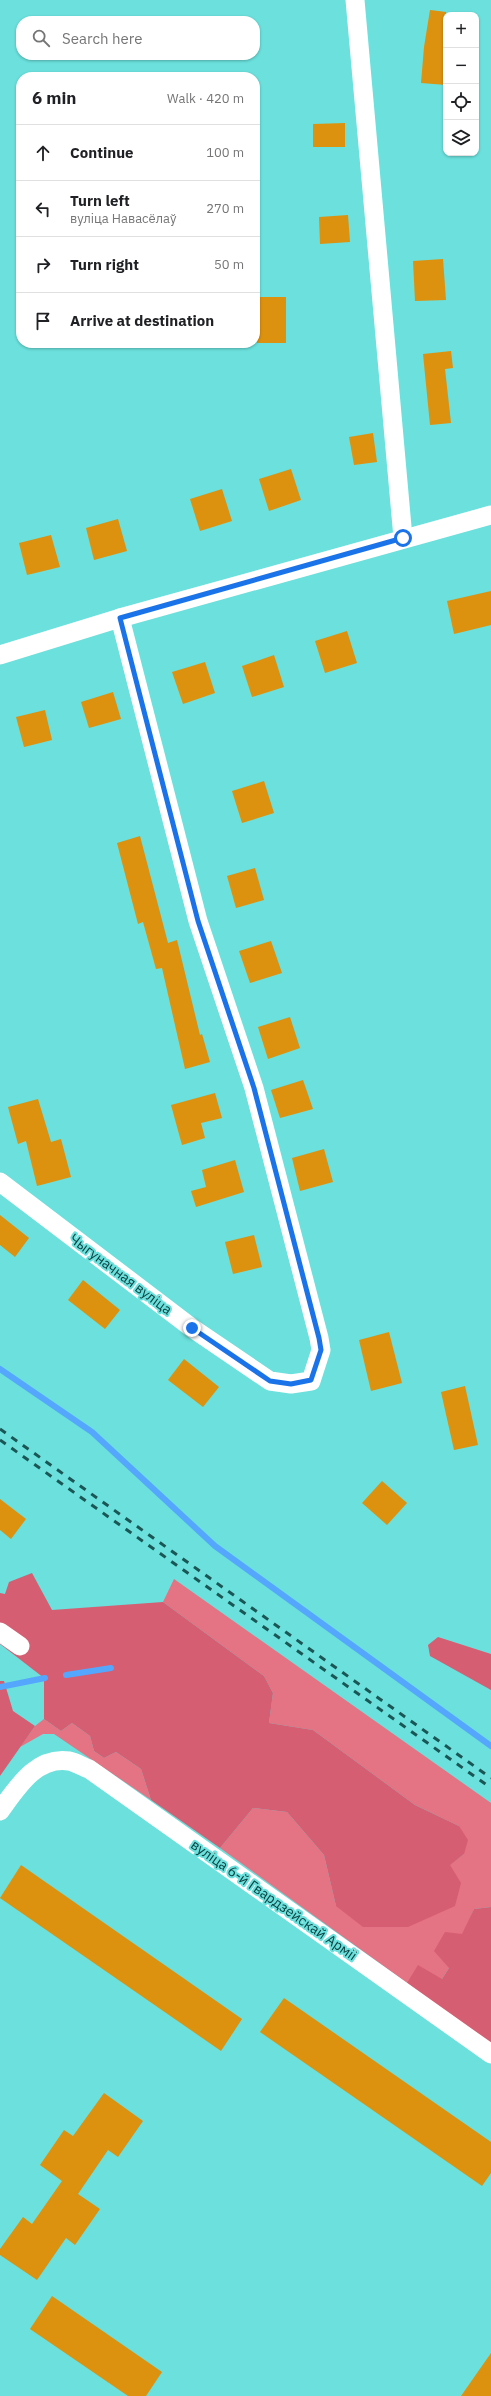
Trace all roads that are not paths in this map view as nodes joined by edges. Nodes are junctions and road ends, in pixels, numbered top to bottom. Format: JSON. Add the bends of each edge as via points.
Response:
{"nodes":[{"id":1,"x":355,"y":0,"type":"edge"},
{"id":2,"x":491,"y":515,"type":"edge"},
{"id":3,"x":403,"y":538,"type":"junction"},
{"id":4,"x":120,"y":618,"type":"junction"},
{"id":5,"x":0,"y":655,"type":"edge"},
{"id":6,"x":0,"y":1182,"type":"edge"},
{"id":7,"x":0,"y":1632,"type":"edge"},
{"id":8,"x":20,"y":1646,"type":"dead end"},
{"id":9,"x":0,"y":1811,"type":"edge"},
{"id":10,"x":491,"y":2054,"type":"edge"}],
"edges":[{"from":1,"to":3,"type":"street"},
{"from":2,"to":3,"type":"street"},
{"from":3,"to":4,"type":"street"},
{"from":4,"to":5,"type":"street"},
{"from":4,"to":6,"type":"street","name":"Чыгуначная вуліца","via":[[198,921],[254,1088],[319,1338],[321,1350],[311,1380],[291,1384],[270,1381],[192,1328]]},
{"from":7,"to":8,"type":"street"},
{"from":9,"to":10,"type":"street","name":"вуліца 6-й Гвардзейскай Арміі","via":[[32,1771],[52,1761],[70,1761],[89,1769]]}]}
